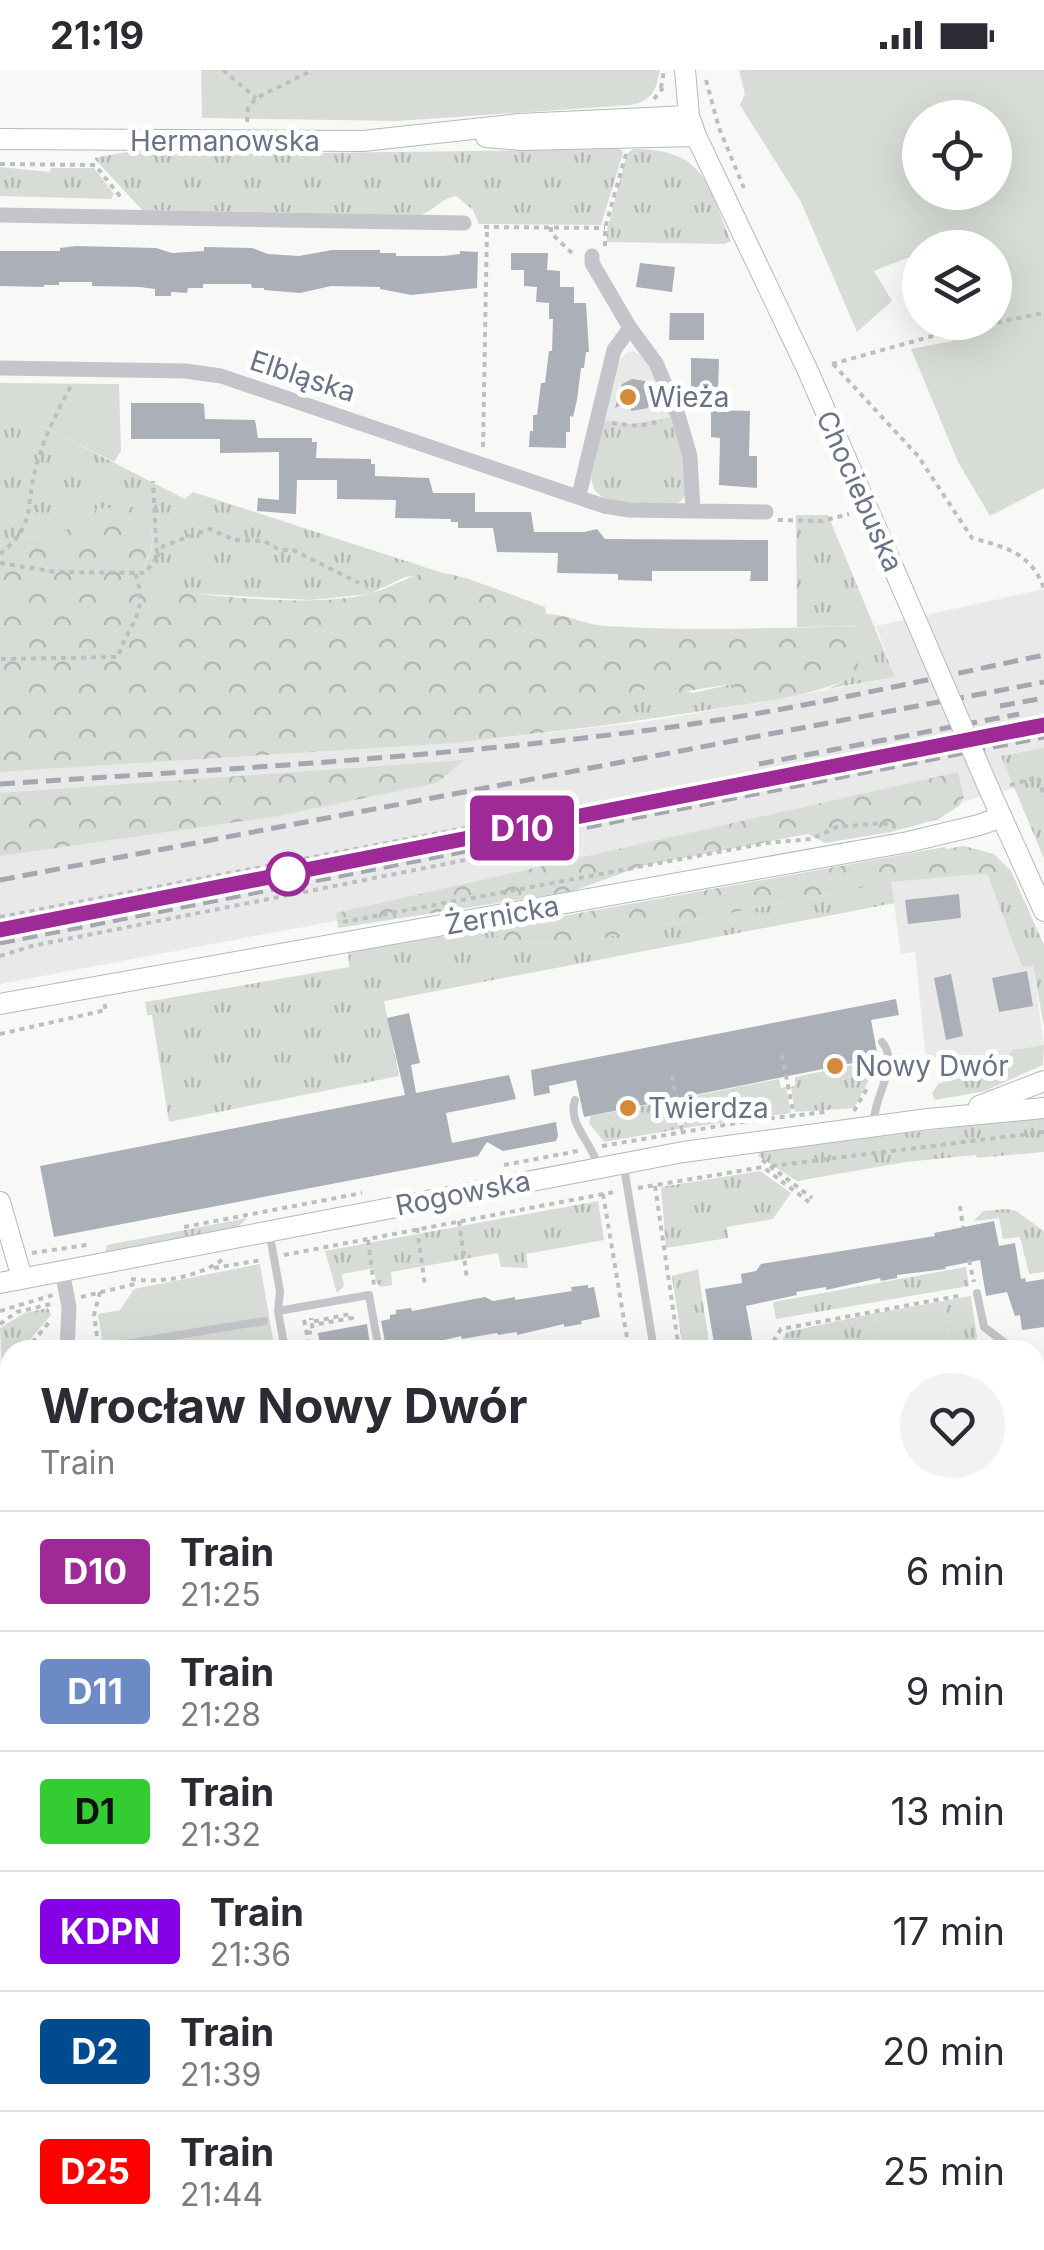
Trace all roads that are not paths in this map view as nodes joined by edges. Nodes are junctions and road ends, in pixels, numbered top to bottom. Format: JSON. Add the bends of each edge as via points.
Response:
{"nodes":[{"id":1,"x":684,"y":70,"type":"edge"},
{"id":2,"x":692,"y":126,"type":"junction"},
{"id":3,"x":0,"y":139,"type":"edge"},
{"id":4,"x":0,"y":215,"type":"edge"},
{"id":5,"x":464,"y":223,"type":"road end"},
{"id":6,"x":592,"y":256,"type":"road end"},
{"id":7,"x":630,"y":328,"type":"junction"},
{"id":8,"x":0,"y":368,"type":"edge"},
{"id":9,"x":579,"y":495,"type":"junction"},
{"id":10,"x":693,"y":510,"type":"junction"},
{"id":11,"x":766,"y":512,"type":"road end"},
{"id":12,"x":1002,"y":816,"type":"junction"},
{"id":13,"x":1044,"y":911,"type":"edge"},
{"id":14,"x":0,"y":1004,"type":"edge"},
{"id":15,"x":882,"y":1042,"type":"dead end"},
{"id":16,"x":1044,"y":1081,"type":"edge"},
{"id":17,"x":574,"y":1100,"type":"dead end"},
{"id":18,"x":1044,"y":1108,"type":"edge"},
{"id":19,"x":928,"y":1120,"type":"junction"},
{"id":20,"x":874,"y":1126,"type":"junction"},
{"id":21,"x":623,"y":1163,"type":"junction"},
{"id":22,"x":599,"y":1168,"type":"junction"},
{"id":23,"x":0,"y":1202,"type":"edge"},
{"id":24,"x":269,"y":1231,"type":"junction"},
{"id":25,"x":62,"y":1271,"type":"junction"},
{"id":26,"x":22,"y":1278,"type":"junction"},
{"id":27,"x":0,"y":1283,"type":"edge"},
{"id":28,"x":976,"y":1292,"type":"road end"},
{"id":29,"x":278,"y":1311,"type":"junction"},
{"id":30,"x":264,"y":1321,"type":"dead end"},
{"id":31,"x":68,"y":1340,"type":"edge"},
{"id":32,"x":148,"y":1340,"type":"edge"},
{"id":33,"x":283,"y":1340,"type":"edge"},
{"id":34,"x":378,"y":1340,"type":"edge"},
{"id":35,"x":652,"y":1340,"type":"edge"},
{"id":36,"x":1001,"y":1340,"type":"edge"}],
"edges":[{"from":1,"to":2,"type":"street","name":"Chociebuska"},
{"from":2,"to":3,"type":"street","name":"Hermanowska","via":[[522,140],[449,134],[286,142]]},
{"from":2,"to":12,"type":"street","name":"Chociebuska","bridge":true,"via":[[998,787]]},
{"from":4,"to":5,"type":"street"},
{"from":6,"to":7,"type":"street"},
{"from":7,"to":9,"type":"street","via":[[614,350]]},
{"from":7,"to":10,"type":"street","via":[[656,363],[678,418],[690,456]]},
{"from":8,"to":9,"type":"street","name":"Elbląska","via":[[221,376]]},
{"from":9,"to":10,"type":"street","name":"Elbląska","via":[[629,510]]},
{"from":10,"to":11,"type":"street","name":"Elbląska"},
{"from":12,"to":13,"type":"street","name":"Chociebuska"},
{"from":12,"to":14,"type":"street","name":"Żernicka","via":[[908,842]]},
{"from":15,"to":20,"type":"lane","via":[[890,1063]]},
{"from":16,"to":19,"type":"street","name":"Rogowska"},
{"from":17,"to":22,"type":"lane","via":[[573,1118]]},
{"from":18,"to":19,"type":"street","name":"Rogowska"},
{"from":19,"to":20,"type":"street","name":"Rogowska"},
{"from":20,"to":21,"type":"street","name":"Rogowska"},
{"from":21,"to":22,"type":"street","name":"Rogowska"},
{"from":21,"to":35,"type":"lane"},
{"from":22,"to":24,"type":"street","name":"Rogowska"},
{"from":23,"to":26,"type":"street"},
{"from":24,"to":25,"type":"street","name":"Rogowska"},
{"from":24,"to":29,"type":"lane"},
{"from":25,"to":26,"type":"street","name":"Rogowska"},
{"from":25,"to":31,"type":"street"},
{"from":26,"to":27,"type":"street","name":"Rogowska"},
{"from":28,"to":36,"type":"lane","via":[[984,1327]]},
{"from":29,"to":33,"type":"lane"},
{"from":29,"to":34,"type":"lane","via":[[372,1295]]},
{"from":30,"to":32,"type":"lane"}]}
